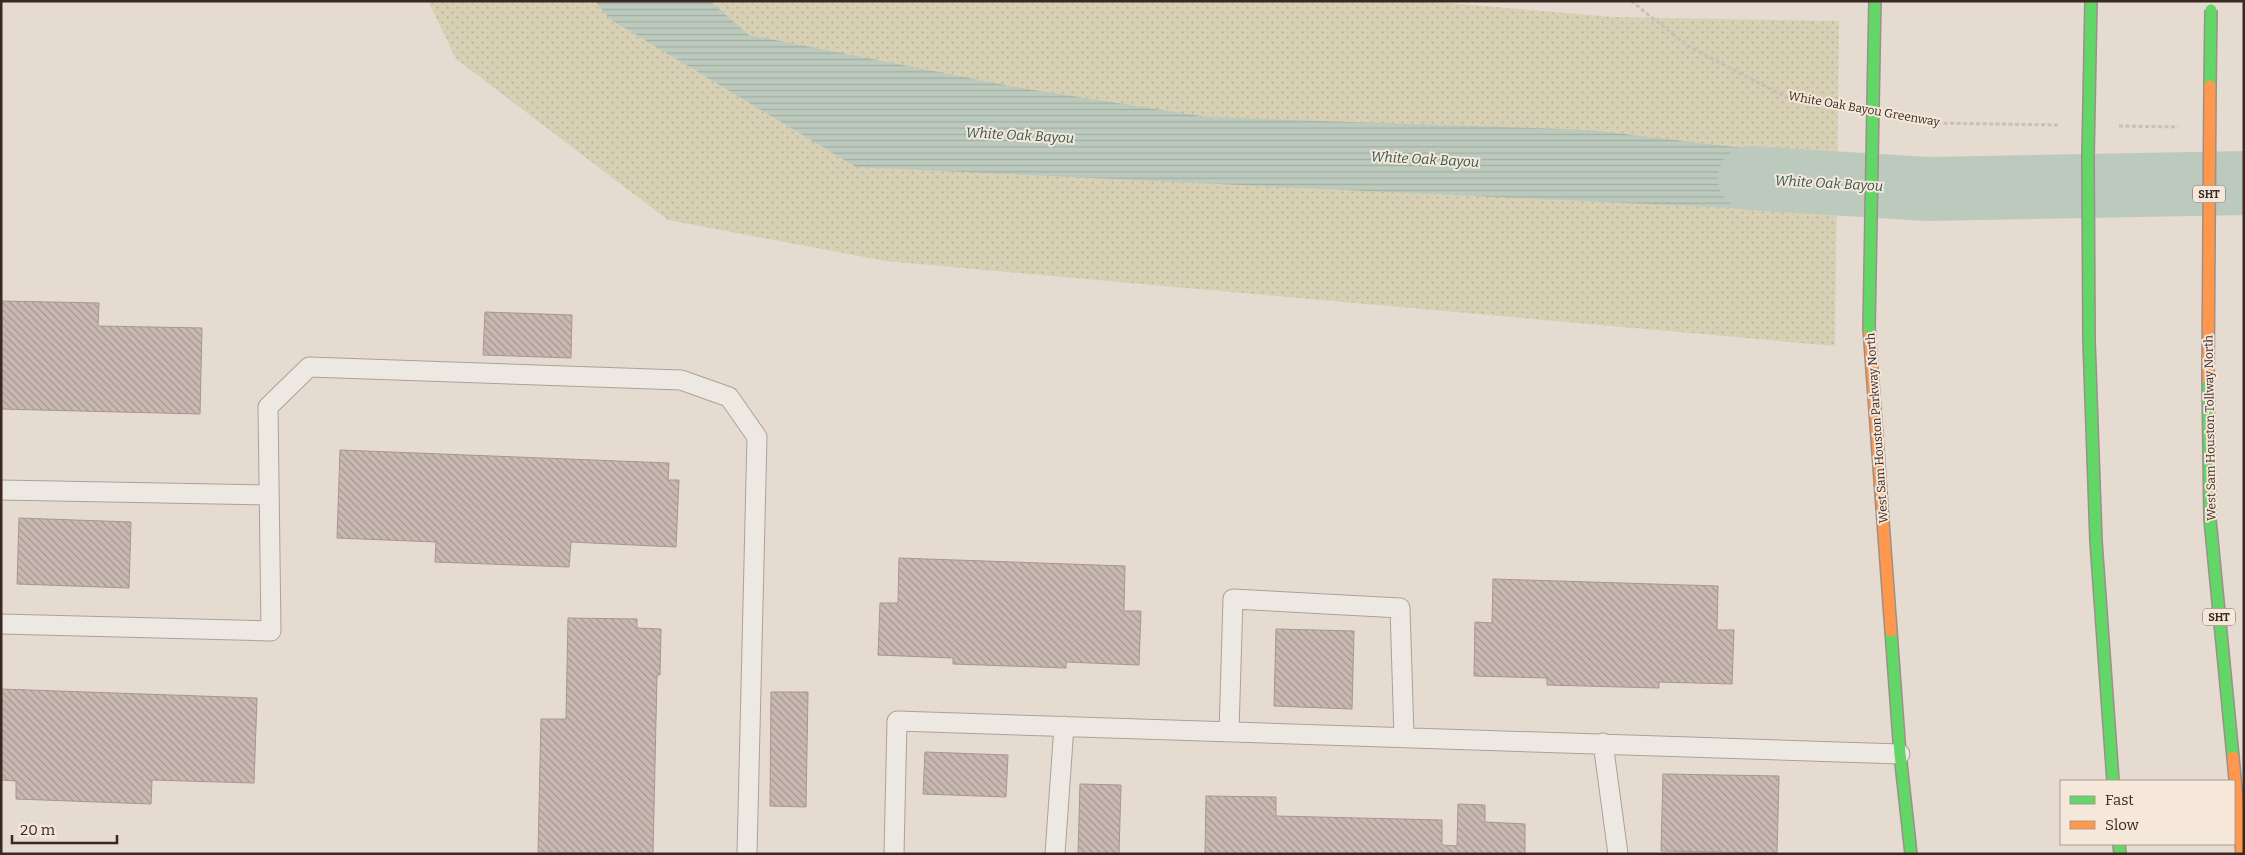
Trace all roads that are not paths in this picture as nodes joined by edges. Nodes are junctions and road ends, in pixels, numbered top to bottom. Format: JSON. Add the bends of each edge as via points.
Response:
{"nodes":[{"id":1,"x":1875,"y":1,"type":"edge"},
{"id":2,"x":2091,"y":1,"type":"edge"},
{"id":3,"x":2211,"y":5,"type":"edge"},
{"id":4,"x":1,"y":490,"type":"edge"},
{"id":5,"x":269,"y":495,"type":"junction"},
{"id":6,"x":1,"y":624,"type":"edge"},
{"id":7,"x":1064,"y":726,"type":"junction"},
{"id":8,"x":1229,"y":731,"type":"junction"},
{"id":9,"x":1404,"y":736,"type":"junction"},
{"id":10,"x":1603,"y":743,"type":"junction"},
{"id":11,"x":1900,"y":754,"type":"junction"},
{"id":12,"x":2113,"y":780,"type":"edge"},
{"id":13,"x":2235,"y":780,"type":"edge"},
{"id":14,"x":2235,"y":781,"type":"edge"},
{"id":15,"x":747,"y":854,"type":"edge"},
{"id":16,"x":894,"y":854,"type":"edge"},
{"id":17,"x":1055,"y":854,"type":"edge"},
{"id":18,"x":1618,"y":854,"type":"edge"},
{"id":19,"x":1911,"y":854,"type":"edge"},
{"id":20,"x":2242,"y":854,"type":"edge"}],
"edges":[{"from":1,"to":11,"type":"main road","name":"West Sam Houston Parkway North","bridge":true,"via":[[1869,328]]},
{"from":2,"to":12,"type":"main road","bridge":true,"via":[[2089,340],[2096,541]]},
{"from":3,"to":13,"type":"main road","name":"West Sam Houston Tollway North","number":"SHT","bridge":true,"via":[[2210,519]]},
{"from":4,"to":5,"type":"lane"},
{"from":5,"to":6,"type":"lane","via":[[271,631]]},
{"from":5,"to":15,"type":"lane","via":[[268,407],[309,367],[681,380],[730,397],[757,437]]},
{"from":7,"to":8,"type":"lane"},
{"from":7,"to":16,"type":"lane","via":[[897,721]]},
{"from":7,"to":17,"type":"lane"},
{"from":8,"to":9,"type":"lane"},
{"from":8,"to":9,"type":"lane","via":[[1233,599],[1400,608]]},
{"from":9,"to":10,"type":"lane"},
{"from":10,"to":11,"type":"lane"},
{"from":10,"to":18,"type":"lane"},
{"from":11,"to":19,"type":"main road","name":"West Sam Houston Parkway North"},
{"from":14,"to":20,"type":"main road","name":"West Sam Houston Tollway North","number":"SHT","bridge":true}]}
